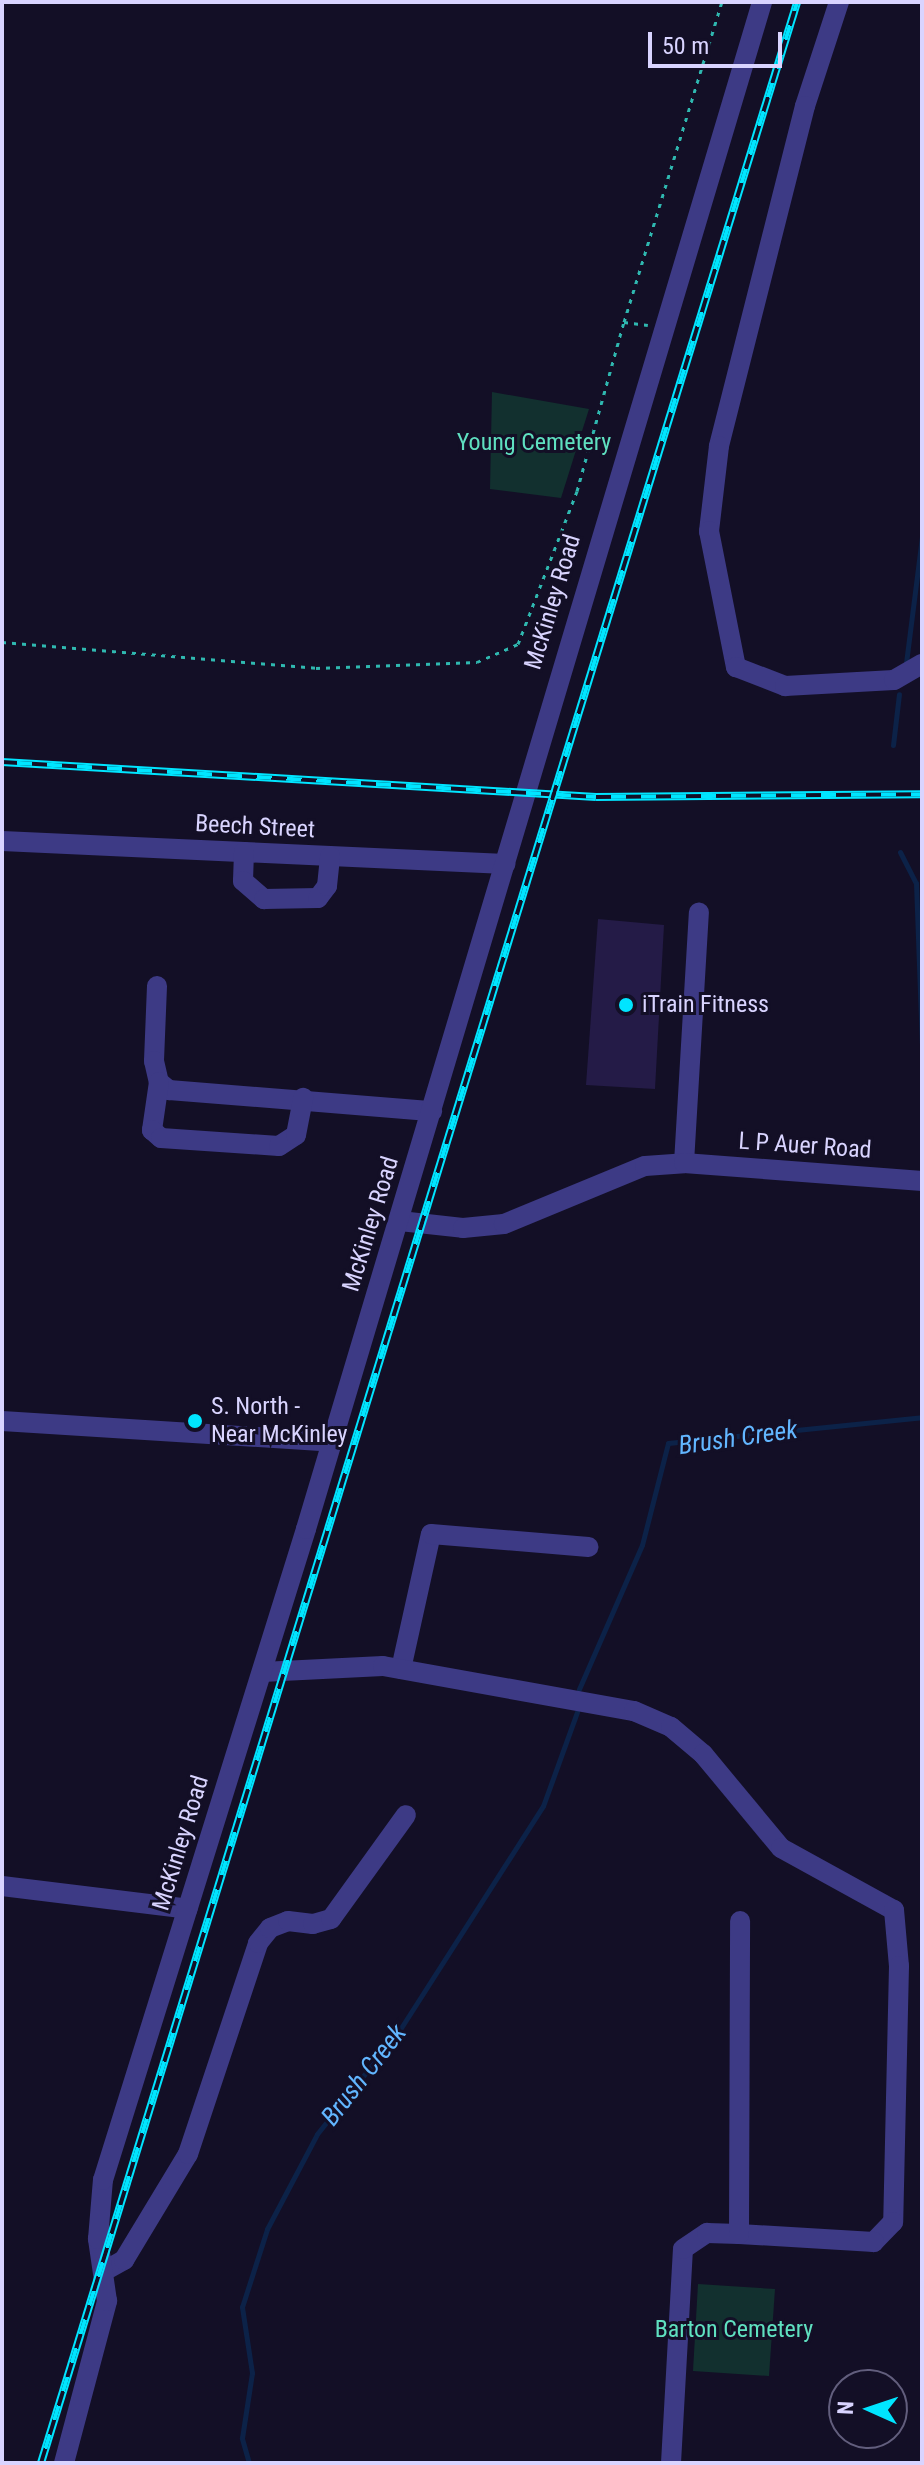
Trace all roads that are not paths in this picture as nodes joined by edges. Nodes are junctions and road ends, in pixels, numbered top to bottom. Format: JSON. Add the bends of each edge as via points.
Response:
{"nodes":[{"id":1,"x":762,"y":2,"type":"edge"},
{"id":2,"x":839,"y":2,"type":"edge"},
{"id":3,"x":922,"y":664,"type":"edge"},
{"id":4,"x":2,"y":841,"type":"edge"},
{"id":5,"x":244,"y":852,"type":"junction"},
{"id":6,"x":330,"y":856,"type":"junction"},
{"id":7,"x":505,"y":864,"type":"junction"},
{"id":8,"x":699,"y":912,"type":"dead end"},
{"id":9,"x":157,"y":986,"type":"dead end"},
{"id":10,"x":159,"y":1082,"type":"junction"},
{"id":11,"x":303,"y":1098,"type":"junction"},
{"id":12,"x":432,"y":1111,"type":"junction"},
{"id":13,"x":684,"y":1163,"type":"junction"},
{"id":14,"x":922,"y":1181,"type":"edge"},
{"id":15,"x":400,"y":1221,"type":"junction"},
{"id":16,"x":2,"y":1421,"type":"edge"},
{"id":17,"x":332,"y":1442,"type":"junction"},
{"id":18,"x":588,"y":1547,"type":"dead end"},
{"id":19,"x":401,"y":1669,"type":"junction"},
{"id":20,"x":262,"y":1672,"type":"junction"},
{"id":21,"x":406,"y":1815,"type":"dead end"},
{"id":22,"x":2,"y":1886,"type":"edge"},
{"id":23,"x":188,"y":1909,"type":"junction"},
{"id":24,"x":740,"y":1921,"type":"dead end"},
{"id":25,"x":739,"y":2234,"type":"junction"},
{"id":26,"x":106,"y":2270,"type":"junction"},
{"id":27,"x":64,"y":2463,"type":"edge"},
{"id":28,"x":671,"y":2463,"type":"edge"}],
"edges":[{"from":1,"to":7,"type":"street","name":"McKinley Road"},
{"from":2,"to":3,"type":"street","via":[[805,106],[719,446],[709,531],[736,667],[785,686],[894,680]]},
{"from":4,"to":5,"type":"street","name":"Beech Street"},
{"from":5,"to":6,"type":"street","name":"Beech Street"},
{"from":5,"to":6,"type":"street","via":[[243,881],[264,899],[318,898],[327,886]]},
{"from":6,"to":7,"type":"street","name":"Beech Street"},
{"from":7,"to":12,"type":"street","name":"McKinley Road"},
{"from":8,"to":13,"type":"street"},
{"from":9,"to":10,"type":"street","via":[[154,1061]]},
{"from":10,"to":11,"type":"street","via":[[169,1090]]},
{"from":10,"to":11,"type":"street","via":[[152,1130],[161,1138],[279,1146],[296,1135]]},
{"from":11,"to":12,"type":"street"},
{"from":12,"to":15,"type":"street","name":"McKinley Road"},
{"from":13,"to":14,"type":"street","name":"L P Auer Road"},
{"from":13,"to":15,"type":"street","name":"L P Auer Road","via":[[645,1166],[504,1224],[463,1228]]},
{"from":15,"to":17,"type":"street","name":"McKinley Road"},
{"from":16,"to":17,"type":"street"},
{"from":17,"to":20,"type":"street","name":"McKinley Road"},
{"from":18,"to":19,"type":"street","via":[[431,1534]]},
{"from":19,"to":20,"type":"street"},
{"from":19,"to":25,"type":"street","via":[[611,1705],[671,1727],[703,1754],[781,1848],[894,1910],[899,1966],[893,2222],[874,2242]]},
{"from":20,"to":23,"type":"street","name":"McKinley Road"},
{"from":21,"to":26,"type":"street","via":[[331,1919],[313,1924],[288,1921],[270,1928],[258,1943],[188,2154],[124,2260]]},
{"from":22,"to":23,"type":"street"},
{"from":23,"to":26,"type":"street","name":"McKinley Road","via":[[103,2180],[98,2239]]},
{"from":24,"to":25,"type":"street"},
{"from":25,"to":28,"type":"street","via":[[707,2233],[683,2249]]},
{"from":26,"to":27,"type":"street","name":"McKinley Road","via":[[107,2301]]}]}
